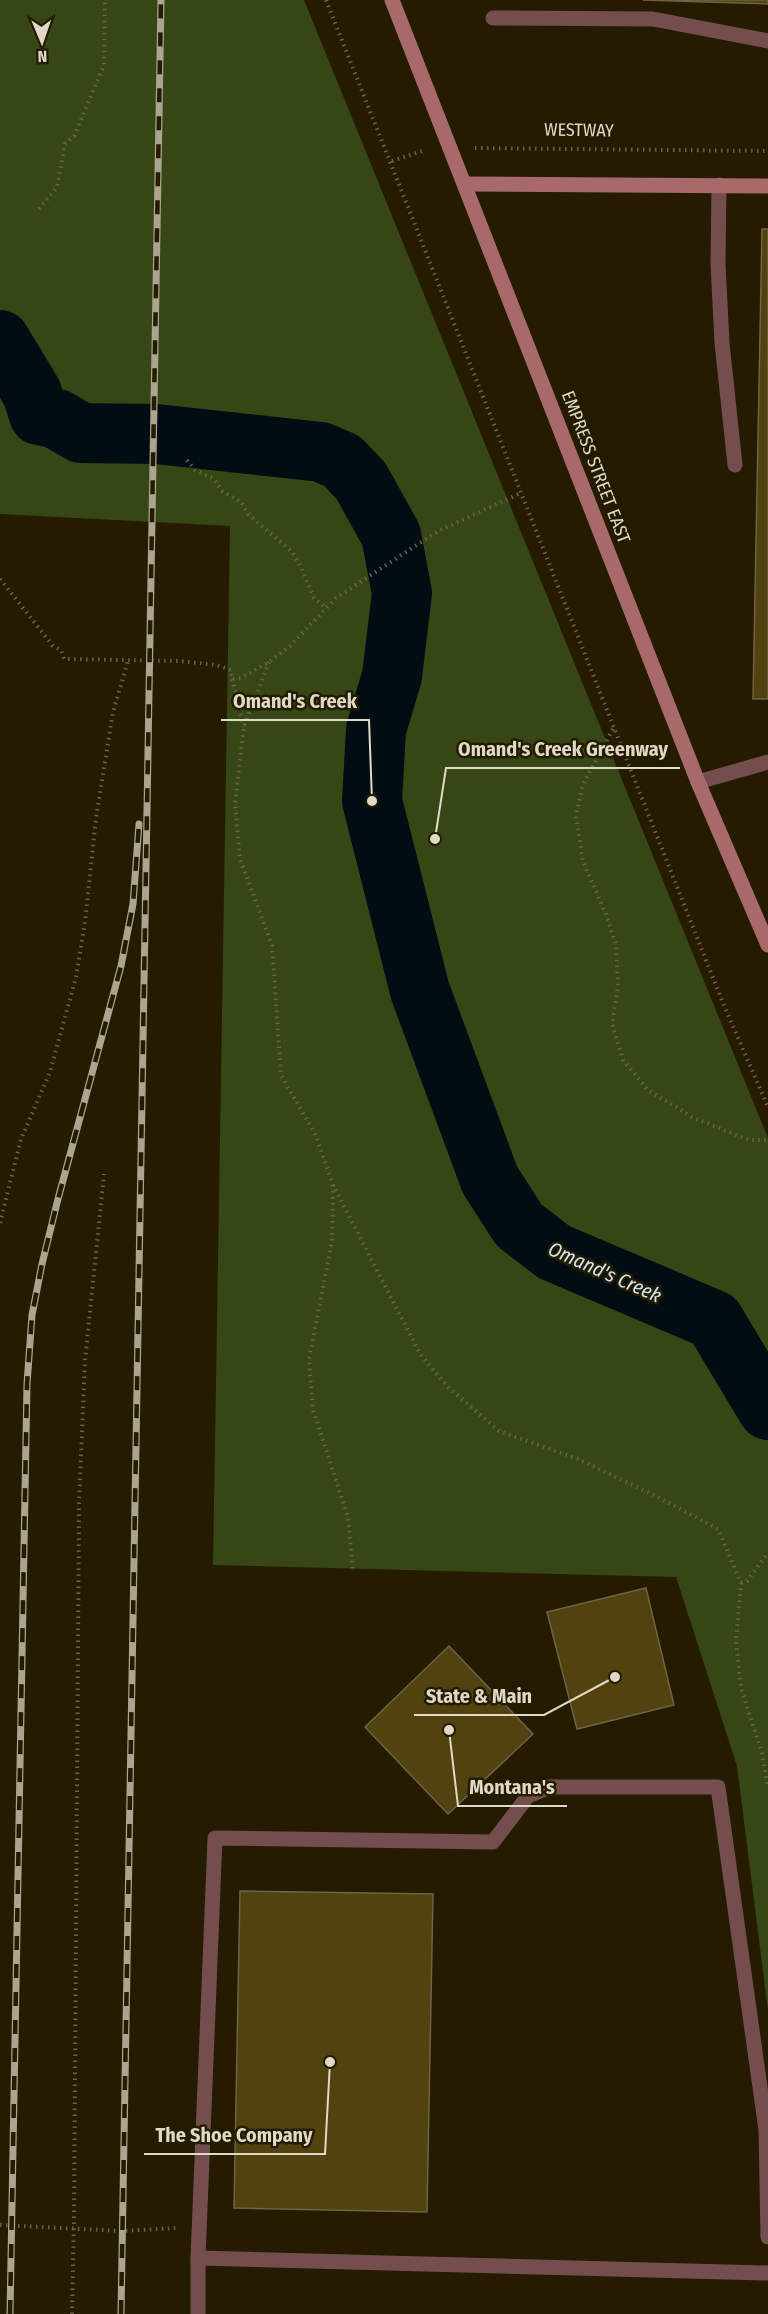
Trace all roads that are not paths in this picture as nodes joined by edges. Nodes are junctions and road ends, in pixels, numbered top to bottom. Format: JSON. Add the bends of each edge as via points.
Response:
{"nodes":[{"id":1,"x":392,"y":0,"type":"edge"},
{"id":2,"x":494,"y":18,"type":"dead end"},
{"id":3,"x":768,"y":41,"type":"edge"},
{"id":4,"x":465,"y":184,"type":"junction"},
{"id":5,"x":719,"y":185,"type":"junction"},
{"id":6,"x":768,"y":186,"type":"edge"},
{"id":7,"x":735,"y":465,"type":"dead end"},
{"id":8,"x":768,"y":762,"type":"edge"},
{"id":9,"x":698,"y":782,"type":"junction"},
{"id":10,"x":768,"y":945,"type":"edge"},
{"id":11,"x":768,"y":2237,"type":"edge"},
{"id":12,"x":198,"y":2258,"type":"junction"},
{"id":13,"x":768,"y":2273,"type":"edge"},
{"id":14,"x":198,"y":2314,"type":"edge"}],
"edges":[{"from":1,"to":4,"type":"main road","name":"EMPRESS STREET EAST"},
{"from":2,"to":3,"type":"lane","via":[[653,19]]},
{"from":4,"to":5,"type":"main road"},
{"from":4,"to":9,"type":"main road","name":"EMPRESS STREET EAST"},
{"from":5,"to":6,"type":"main road"},
{"from":5,"to":7,"type":"lane","via":[[722,343]]},
{"from":8,"to":9,"type":"lane"},
{"from":9,"to":10,"type":"main road","name":"EMPRESS STREET EAST"},
{"from":11,"to":12,"type":"lane","via":[[766,2130],[718,1787],[549,1787],[528,1796],[494,1842],[215,1838]]},
{"from":12,"to":13,"type":"lane"},
{"from":12,"to":14,"type":"lane"}]}
